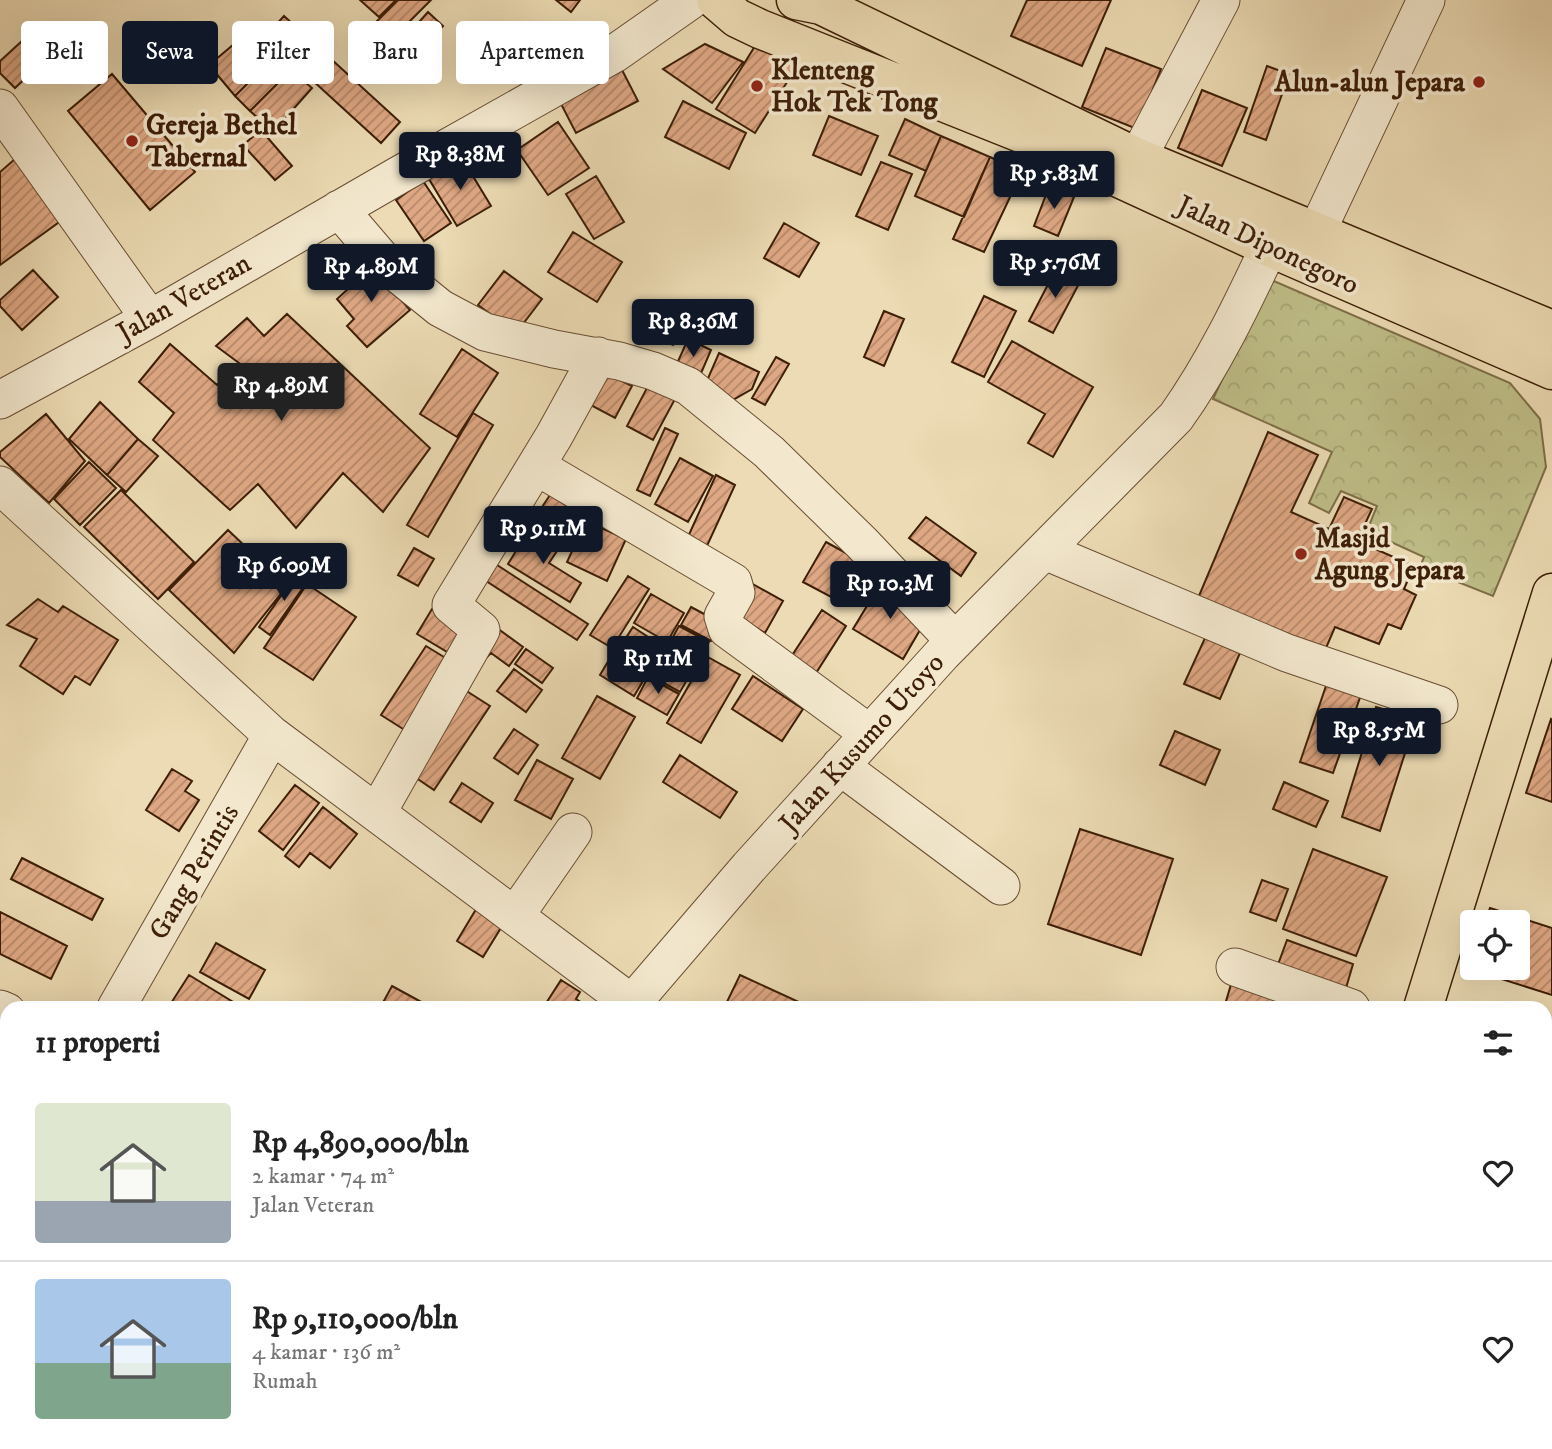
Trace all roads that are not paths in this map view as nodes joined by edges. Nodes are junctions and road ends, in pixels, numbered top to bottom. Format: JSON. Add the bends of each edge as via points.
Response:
{"nodes":[{"id":1,"x":691,"y":0,"type":"edge"},
{"id":2,"x":716,"y":0,"type":"edge"},
{"id":3,"x":1221,"y":0,"type":"edge"},
{"id":4,"x":1426,"y":0,"type":"edge"},
{"id":5,"x":814,"y":2,"type":"edge"},
{"id":6,"x":802,"y":45,"type":"junction"},
{"id":7,"x":0,"y":108,"type":"edge"},
{"id":8,"x":1131,"y":168,"type":"junction"},
{"id":9,"x":339,"y":209,"type":"junction"},
{"id":10,"x":1296,"y":247,"type":"junction"},
{"id":11,"x":150,"y":319,"type":"junction"},
{"id":12,"x":1552,"y":330,"type":"edge"},
{"id":13,"x":598,"y":356,"type":"junction"},
{"id":14,"x":1552,"y":370,"type":"edge"},
{"id":15,"x":0,"y":400,"type":"edge"},
{"id":16,"x":536,"y":466,"type":"junction"},
{"id":17,"x":0,"y":485,"type":"edge"},
{"id":18,"x":1045,"y":551,"type":"junction"},
{"id":19,"x":1552,"y":593,"type":"edge"},
{"id":20,"x":955,"y":640,"type":"junction"},
{"id":21,"x":1439,"y":705,"type":"dead end"},
{"id":22,"x":870,"y":734,"type":"junction"},
{"id":23,"x":272,"y":735,"type":"junction"},
{"id":24,"x":840,"y":766,"type":"junction"},
{"id":25,"x":377,"y":813,"type":"junction"},
{"id":26,"x":573,"y":832,"type":"dead end"},
{"id":27,"x":1001,"y":886,"type":"dead end"},
{"id":28,"x":515,"y":916,"type":"junction"},
{"id":29,"x":1235,"y":967,"type":"dead end"},
{"id":30,"x":120,"y":1001,"type":"edge"},
{"id":31,"x":625,"y":1001,"type":"edge"},
{"id":32,"x":634,"y":1001,"type":"edge"},
{"id":33,"x":1331,"y":1001,"type":"edge"},
{"id":34,"x":1425,"y":1001,"type":"edge"}],
"edges":[{"from":1,"to":9,"type":"street","name":"Jalan Veteran","via":[[614,54]]},
{"from":2,"to":6,"type":"main road","name":"Jalan Diponegoro","via":[[737,18]]},
{"from":3,"to":8,"type":"street"},
{"from":4,"to":10,"type":"street","name":"Jalan Kusumo Utoyo"},
{"from":5,"to":6,"type":"street"},
{"from":5,"to":8,"type":"main road","name":"Jalan Diponegoro"},
{"from":6,"to":8,"type":"main road","name":"Jalan Diponegoro","via":[[1021,133]]},
{"from":7,"to":11,"type":"street"},
{"from":8,"to":10,"type":"main road","name":"Jalan Diponegoro"},
{"from":9,"to":11,"type":"street","name":"Jalan Veteran"},
{"from":9,"to":13,"type":"street","via":[[387,265],[440,308],[485,332]]},
{"from":10,"to":12,"type":"main road","name":"Jalan Diponegoro"},
{"from":10,"to":14,"type":"main road","name":"Jalan Diponegoro"},
{"from":10,"to":18,"type":"street","name":"Jalan Kusumo Utoyo","via":[[1248,294],[1176,417]]},
{"from":11,"to":15,"type":"street","name":"Jalan Veteran"},
{"from":13,"to":16,"type":"street"},
{"from":13,"to":20,"type":"street","via":[[688,386],[769,452]]},
{"from":16,"to":22,"type":"street","via":[[733,582],[736,596],[723,616],[727,629]]},
{"from":16,"to":25,"type":"street","via":[[451,605],[481,630]]},
{"from":17,"to":23,"type":"street"},
{"from":18,"to":20,"type":"street","name":"Jalan Kusumo Utoyo"},
{"from":18,"to":21,"type":"street","via":[[1287,653]]},
{"from":19,"to":34,"type":"main road"},
{"from":20,"to":22,"type":"street","name":"Jalan Kusumo Utoyo"},
{"from":22,"to":24,"type":"street","name":"Jalan Kusumo Utoyo"},
{"from":23,"to":25,"type":"street"},
{"from":23,"to":30,"type":"street","name":"Gang Perintis"},
{"from":24,"to":27,"type":"street"},
{"from":24,"to":32,"type":"street","name":"Jalan Kusumo Utoyo"},
{"from":25,"to":28,"type":"street"},
{"from":26,"to":28,"type":"street"},
{"from":28,"to":31,"type":"street"},
{"from":29,"to":33,"type":"street"}]}
